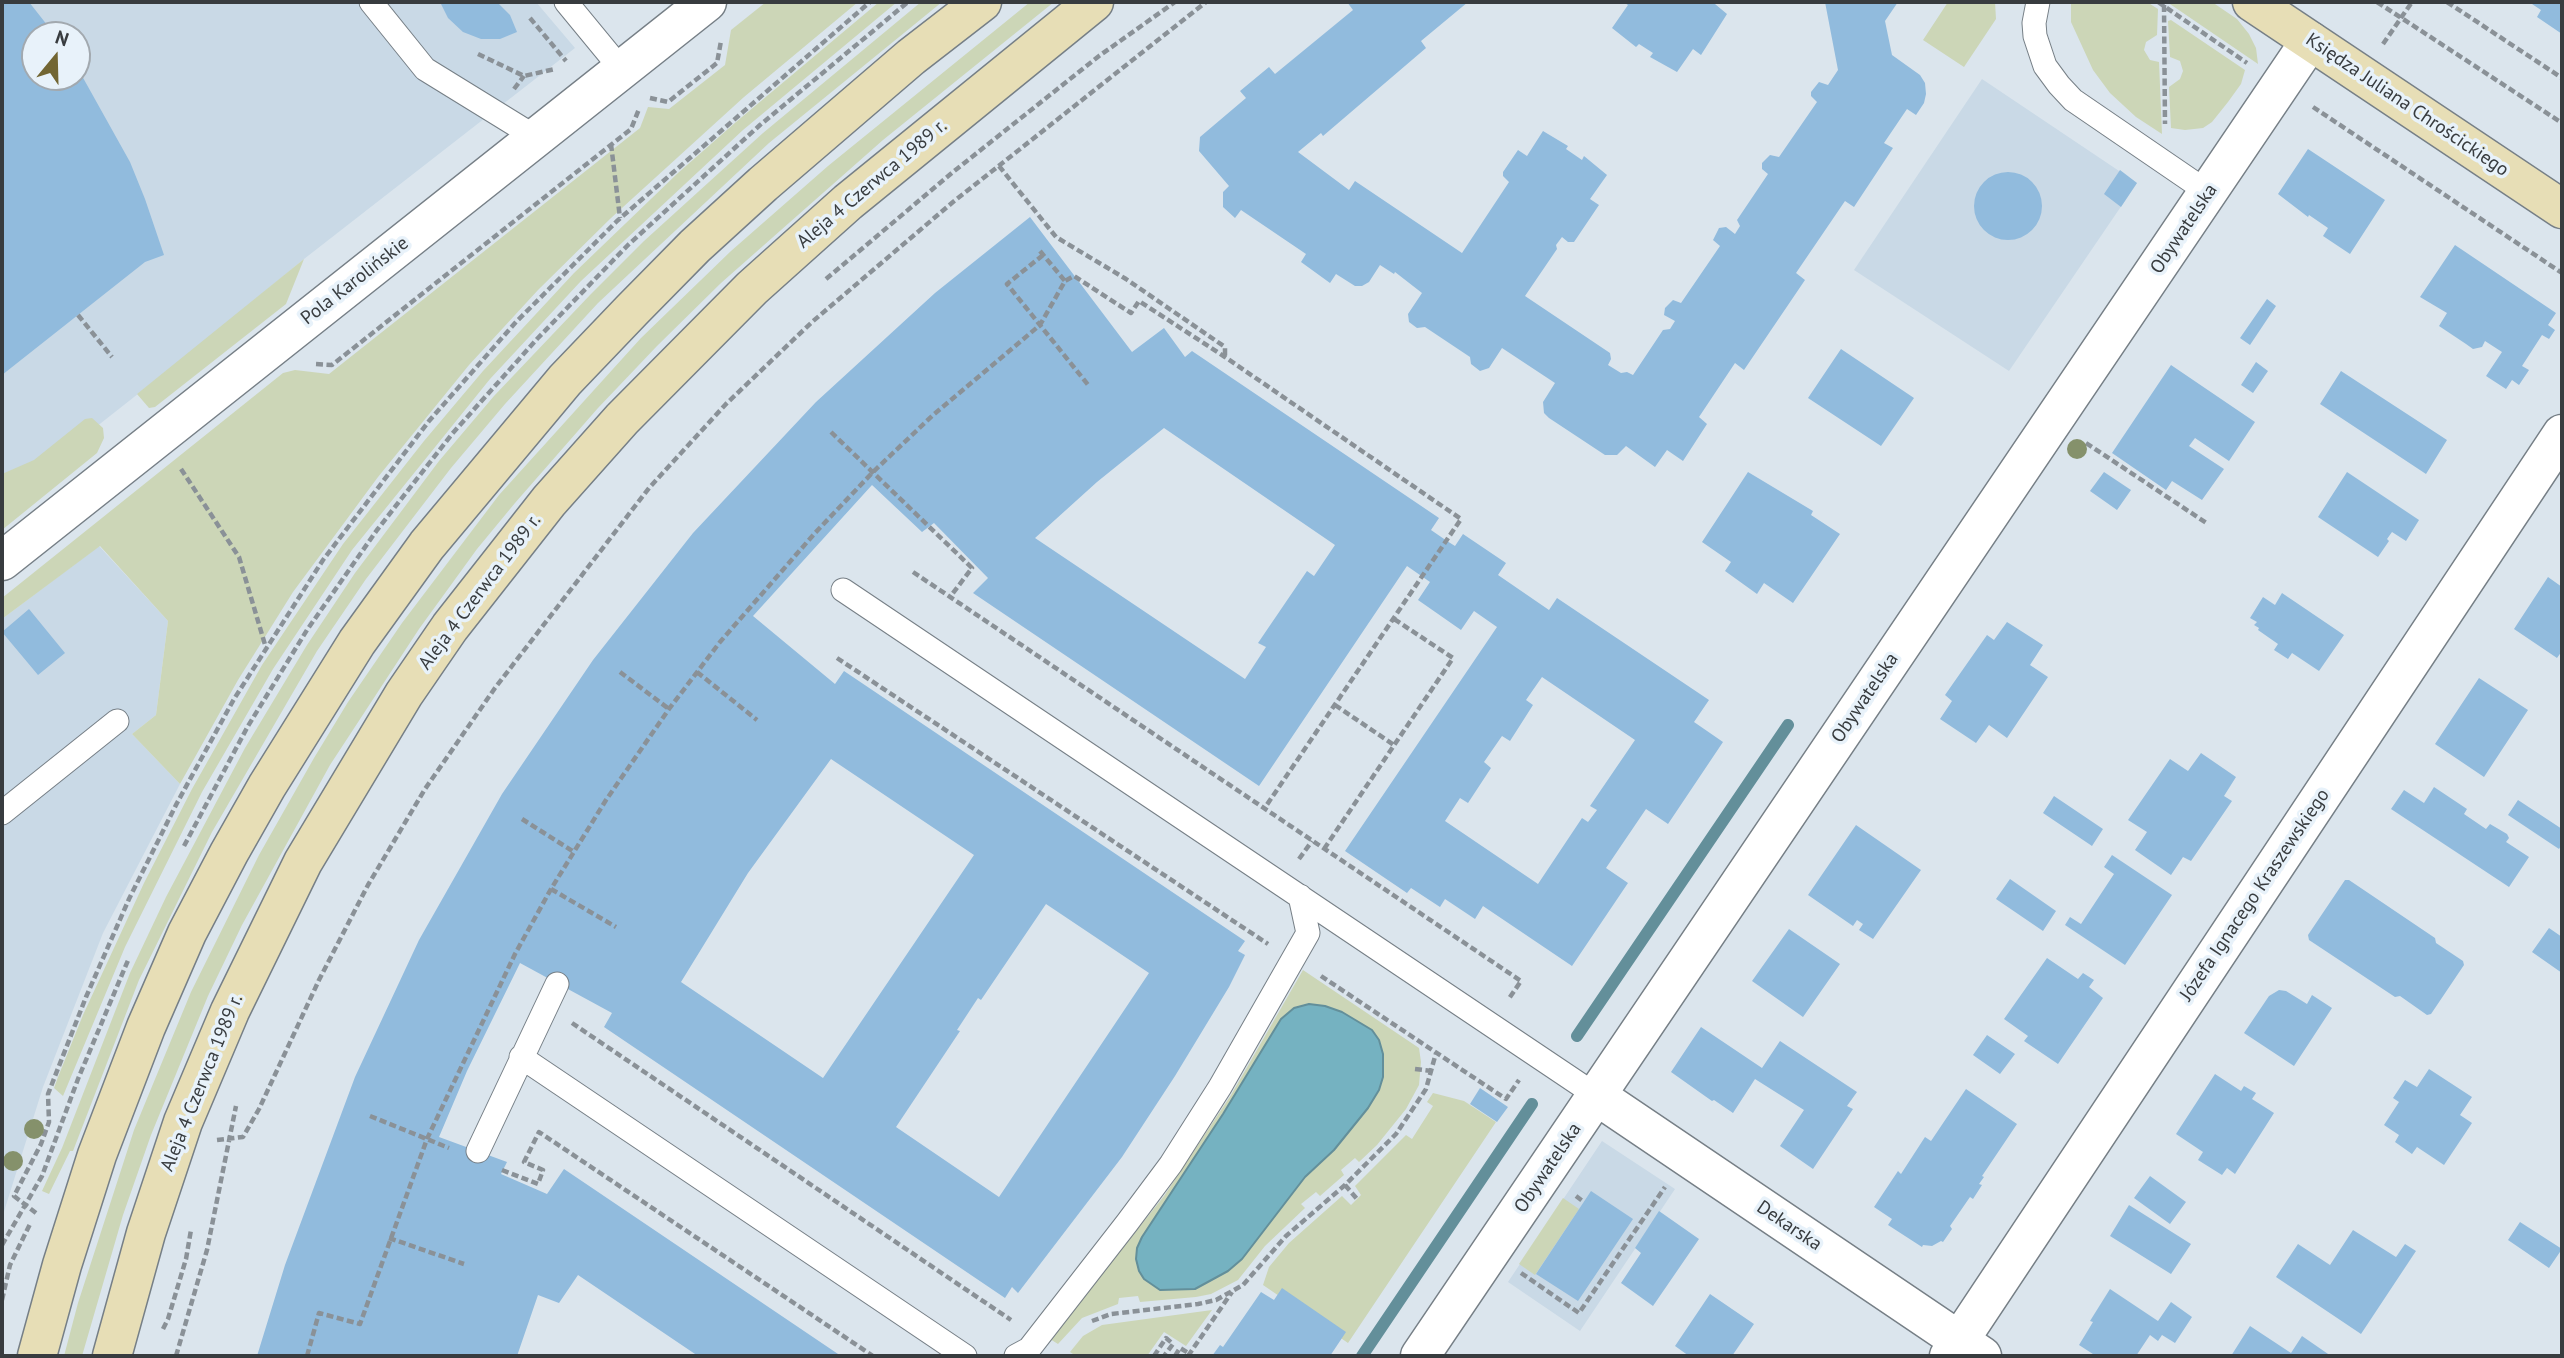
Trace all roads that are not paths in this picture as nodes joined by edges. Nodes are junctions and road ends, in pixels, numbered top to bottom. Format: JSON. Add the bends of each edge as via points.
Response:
{"nodes":[{"id":1,"x":371,"y":2,"type":"edge"},
{"id":2,"x":566,"y":2,"type":"edge"},
{"id":3,"x":707,"y":2,"type":"edge"},
{"id":4,"x":982,"y":2,"type":"edge"},
{"id":5,"x":1094,"y":2,"type":"edge"},
{"id":6,"x":2038,"y":2,"type":"edge"},
{"id":7,"x":2252,"y":2,"type":"edge"},
{"id":8,"x":2310,"y":41,"type":"junction"},
{"id":9,"x":622,"y":70,"type":"junction"},
{"id":10,"x":537,"y":138,"type":"junction"},
{"id":11,"x":2209,"y":193,"type":"junction"},
{"id":12,"x":2562,"y":209,"type":"edge"},
{"id":13,"x":2562,"y":434,"type":"edge"},
{"id":14,"x":2,"y":561,"type":"edge"},
{"id":15,"x":843,"y":590,"type":"dead end"},
{"id":16,"x":117,"y":722,"type":"dead end"},
{"id":17,"x":2,"y":813,"type":"edge"},
{"id":18,"x":1300,"y":896,"type":"junction"},
{"id":19,"x":556,"y":984,"type":"dead end"},
{"id":20,"x":521,"y":1056,"type":"junction"},
{"id":21,"x":1597,"y":1096,"type":"junction"},
{"id":22,"x":478,"y":1151,"type":"dead end"},
{"id":23,"x":1963,"y":1351,"type":"edge"},
{"id":24,"x":37,"y":1356,"type":"edge"},
{"id":25,"x":111,"y":1356,"type":"edge"},
{"id":26,"x":965,"y":1356,"type":"edge"},
{"id":27,"x":1016,"y":1356,"type":"edge"},
{"id":28,"x":1420,"y":1356,"type":"edge"}],
"edges":[{"from":1,"to":10,"type":"lane","via":[[425,69]]},
{"from":2,"to":9,"type":"lane"},
{"from":3,"to":9,"type":"street","name":"Pola Karolińskie"},
{"from":4,"to":24,"type":"main road","via":[[763,184],[632,310],[565,380],[426,544],[357,642],[261,797],[187,933],[97,1155]]},
{"from":5,"to":25,"type":"main road","name":"Aleja 4 Czerwca 1989 r.","via":[[858,194],[752,288],[622,419],[549,501],[450,627],[303,862],[230,1010],[183,1122]]},
{"from":6,"to":11,"type":"lane","via":[[2035,36],[2045,66],[2059,85],[2073,100]]},
{"from":7,"to":8,"type":"main road","name":"Księdza Juliana Chrościckiego"},
{"from":8,"to":11,"type":"street","name":"Obywatelska"},
{"from":8,"to":12,"type":"main road","name":"Księdza Juliana Chrościckiego"},
{"from":9,"to":10,"type":"street","name":"Pola Karolińskie"},
{"from":10,"to":14,"type":"street","name":"Pola Karolińskie"},
{"from":11,"to":21,"type":"street","name":"Obywatelska"},
{"from":13,"to":23,"type":"street","name":"Józefa Ignacego Kraszewskiego"},
{"from":15,"to":18,"type":"lane"},
{"from":16,"to":17,"type":"lane"},
{"from":18,"to":21,"type":"lane"},
{"from":18,"to":27,"type":"lane","via":[[1308,933],[1254,1032],[1171,1164],[1038,1338]]},
{"from":19,"to":20,"type":"lane"},
{"from":20,"to":22,"type":"lane"},
{"from":20,"to":26,"type":"lane"},
{"from":21,"to":23,"type":"street","name":"Dekarska"},
{"from":21,"to":28,"type":"street","name":"Obywatelska"}]}
